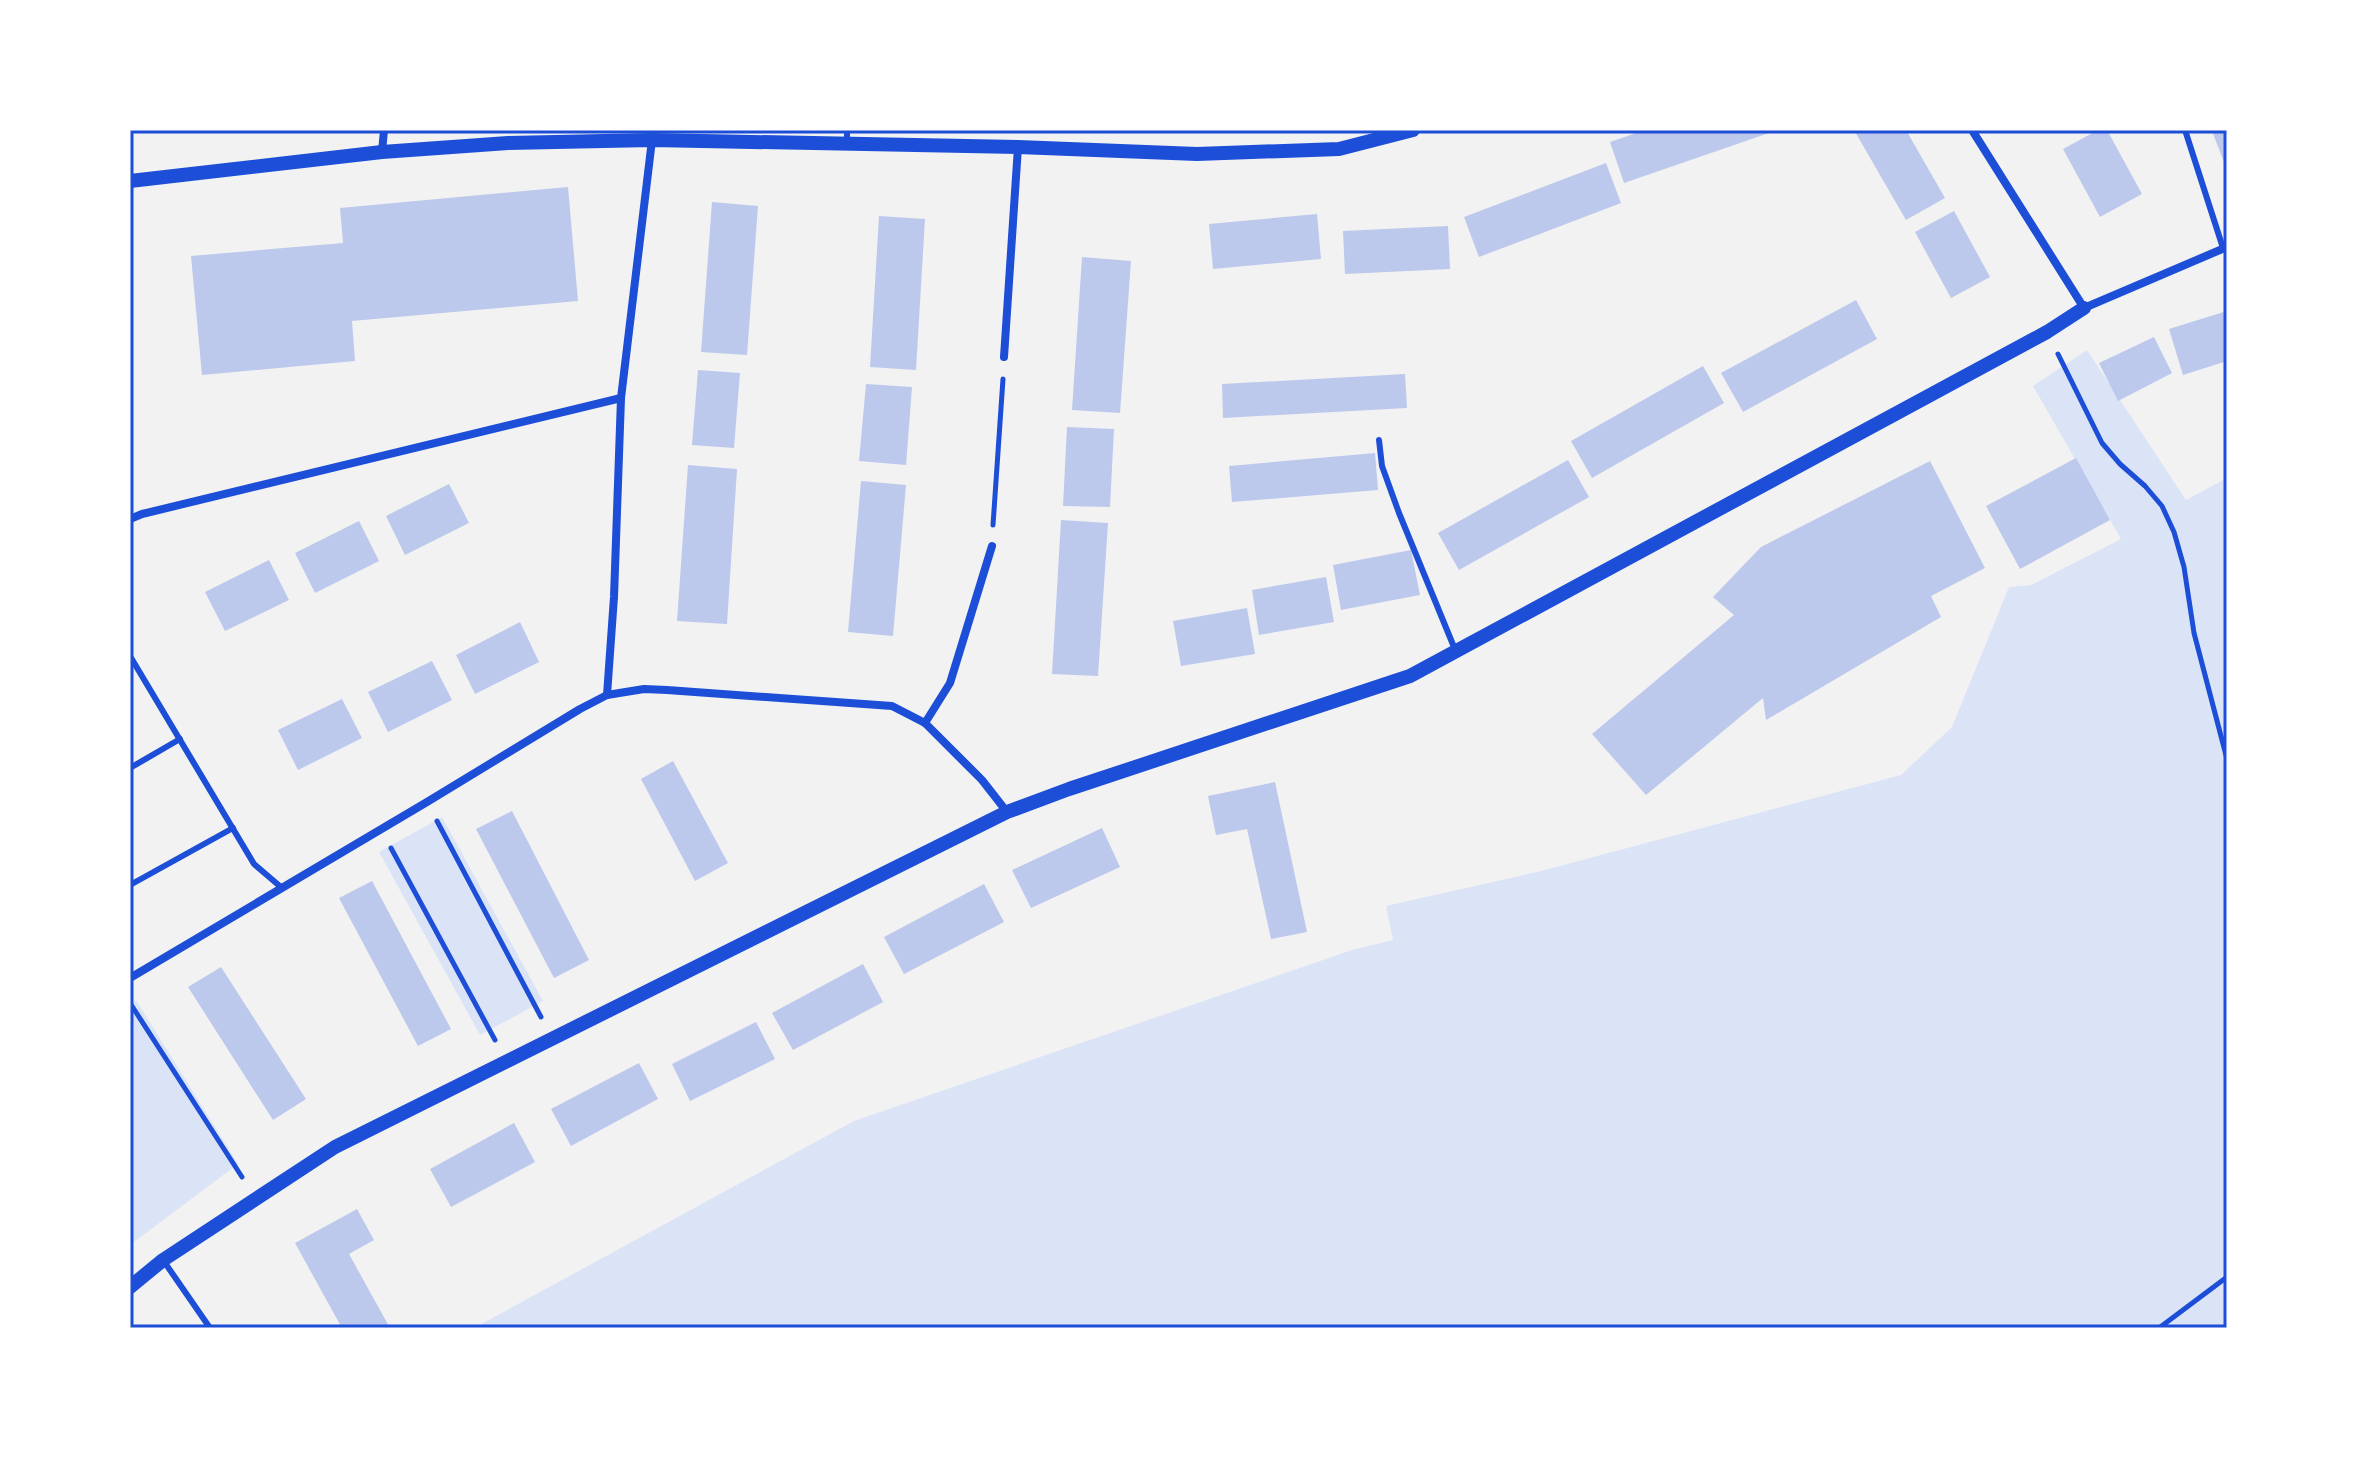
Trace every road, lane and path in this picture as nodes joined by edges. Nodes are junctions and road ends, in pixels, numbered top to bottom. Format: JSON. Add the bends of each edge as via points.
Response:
{"nodes":[{"id":1,"x":384,"y":130,"type":"edge"},
{"id":2,"x":1413,"y":130,"type":"edge"},
{"id":3,"x":1972,"y":130,"type":"edge"},
{"id":4,"x":2185,"y":130,"type":"edge"},
{"id":5,"x":847,"y":137,"type":"edge"},
{"id":6,"x":652,"y":140,"type":"junction"},
{"id":7,"x":1018,"y":147,"type":"junction"},
{"id":8,"x":382,"y":152,"type":"junction"},
{"id":9,"x":130,"y":181,"type":"edge"},
{"id":10,"x":2225,"y":247,"type":"edge"},
{"id":11,"x":2084,"y":308,"type":"junction"},
{"id":12,"x":2047,"y":332,"type":"junction"},
{"id":13,"x":1004,"y":357,"type":"joint"},
{"id":14,"x":621,"y":398,"type":"junction"},
{"id":15,"x":1379,"y":440,"type":"dead end"},
{"id":16,"x":130,"y":519,"type":"edge"},
{"id":17,"x":992,"y":546,"type":"joint"},
{"id":18,"x":1456,"y":652,"type":"junction"},
{"id":19,"x":130,"y":656,"type":"edge"},
{"id":20,"x":607,"y":695,"type":"junction"},
{"id":21,"x":925,"y":723,"type":"junction"},
{"id":22,"x":180,"y":739,"type":"junction"},
{"id":23,"x":2227,"y":759,"type":"edge"},
{"id":24,"x":130,"y":768,"type":"edge"},
{"id":25,"x":427,"y":802,"type":"junction"},
{"id":26,"x":1007,"y":812,"type":"junction"},
{"id":27,"x":233,"y":828,"type":"junction"},
{"id":28,"x":381,"y":829,"type":"junction"},
{"id":29,"x":130,"y":885,"type":"edge"},
{"id":30,"x":282,"y":888,"type":"junction"},
{"id":31,"x":130,"y":978,"type":"edge"},
{"id":32,"x":130,"y":1003,"type":"edge"},
{"id":33,"x":552,"y":1038,"type":"junction"},
{"id":34,"x":506,"y":1061,"type":"junction"},
{"id":35,"x":257,"y":1199,"type":"junction"},
{"id":36,"x":163,"y":1260,"type":"junction"},
{"id":37,"x":2227,"y":1277,"type":"edge"},
{"id":38,"x":130,"y":1287,"type":"edge"},
{"id":39,"x":210,"y":1328,"type":"edge"},
{"id":40,"x":2159,"y":1328,"type":"edge"}],
"edges":[{"from":1,"to":8,"type":"street"},
{"from":2,"to":7,"type":"street","via":[[1339,149],[1197,154]]},
{"from":3,"to":11,"type":"street"},
{"from":4,"to":10,"type":"lane"},
{"from":5,"to":6,"type":"street"},
{"from":5,"to":7,"type":"street"},
{"from":6,"to":8,"type":"street"},
{"from":6,"to":14,"type":"street"},
{"from":7,"to":13,"type":"street"},
{"from":8,"to":9,"type":"street"},
{"from":10,"to":11,"type":"street"},
{"from":11,"to":12,"type":"street"},
{"from":12,"to":18,"type":"street"},
{"from":12,"to":23,"type":"path","via":[[2102,443],[2162,506],[2174,532]]},
{"from":13,"to":17,"type":"path"},
{"from":14,"to":16,"type":"street"},
{"from":14,"to":20,"type":"street"},
{"from":15,"to":18,"type":"lane","via":[[1399,513]]},
{"from":17,"to":21,"type":"street","via":[[950,683]]},
{"from":18,"to":26,"type":"street","via":[[1410,676]]},
{"from":19,"to":22,"type":"lane"},
{"from":20,"to":21,"type":"street","via":[[644,689],[892,706]]},
{"from":20,"to":25,"type":"street"},
{"from":21,"to":26,"type":"street"},
{"from":22,"to":24,"type":"lane"},
{"from":22,"to":27,"type":"lane"},
{"from":25,"to":28,"type":"street"},
{"from":25,"to":33,"type":"path"},
{"from":26,"to":33,"type":"street"},
{"from":27,"to":29,"type":"lane"},
{"from":27,"to":30,"type":"lane","via":[[254,864]]},
{"from":28,"to":30,"type":"street"},
{"from":28,"to":34,"type":"path"},
{"from":30,"to":31,"type":"street"},
{"from":32,"to":35,"type":"path"},
{"from":33,"to":34,"type":"street"},
{"from":34,"to":35,"type":"street","via":[[335,1147]]},
{"from":35,"to":36,"type":"street"},
{"from":36,"to":38,"type":"street"},
{"from":36,"to":39,"type":"lane"},
{"from":37,"to":40,"type":"path"}]}
